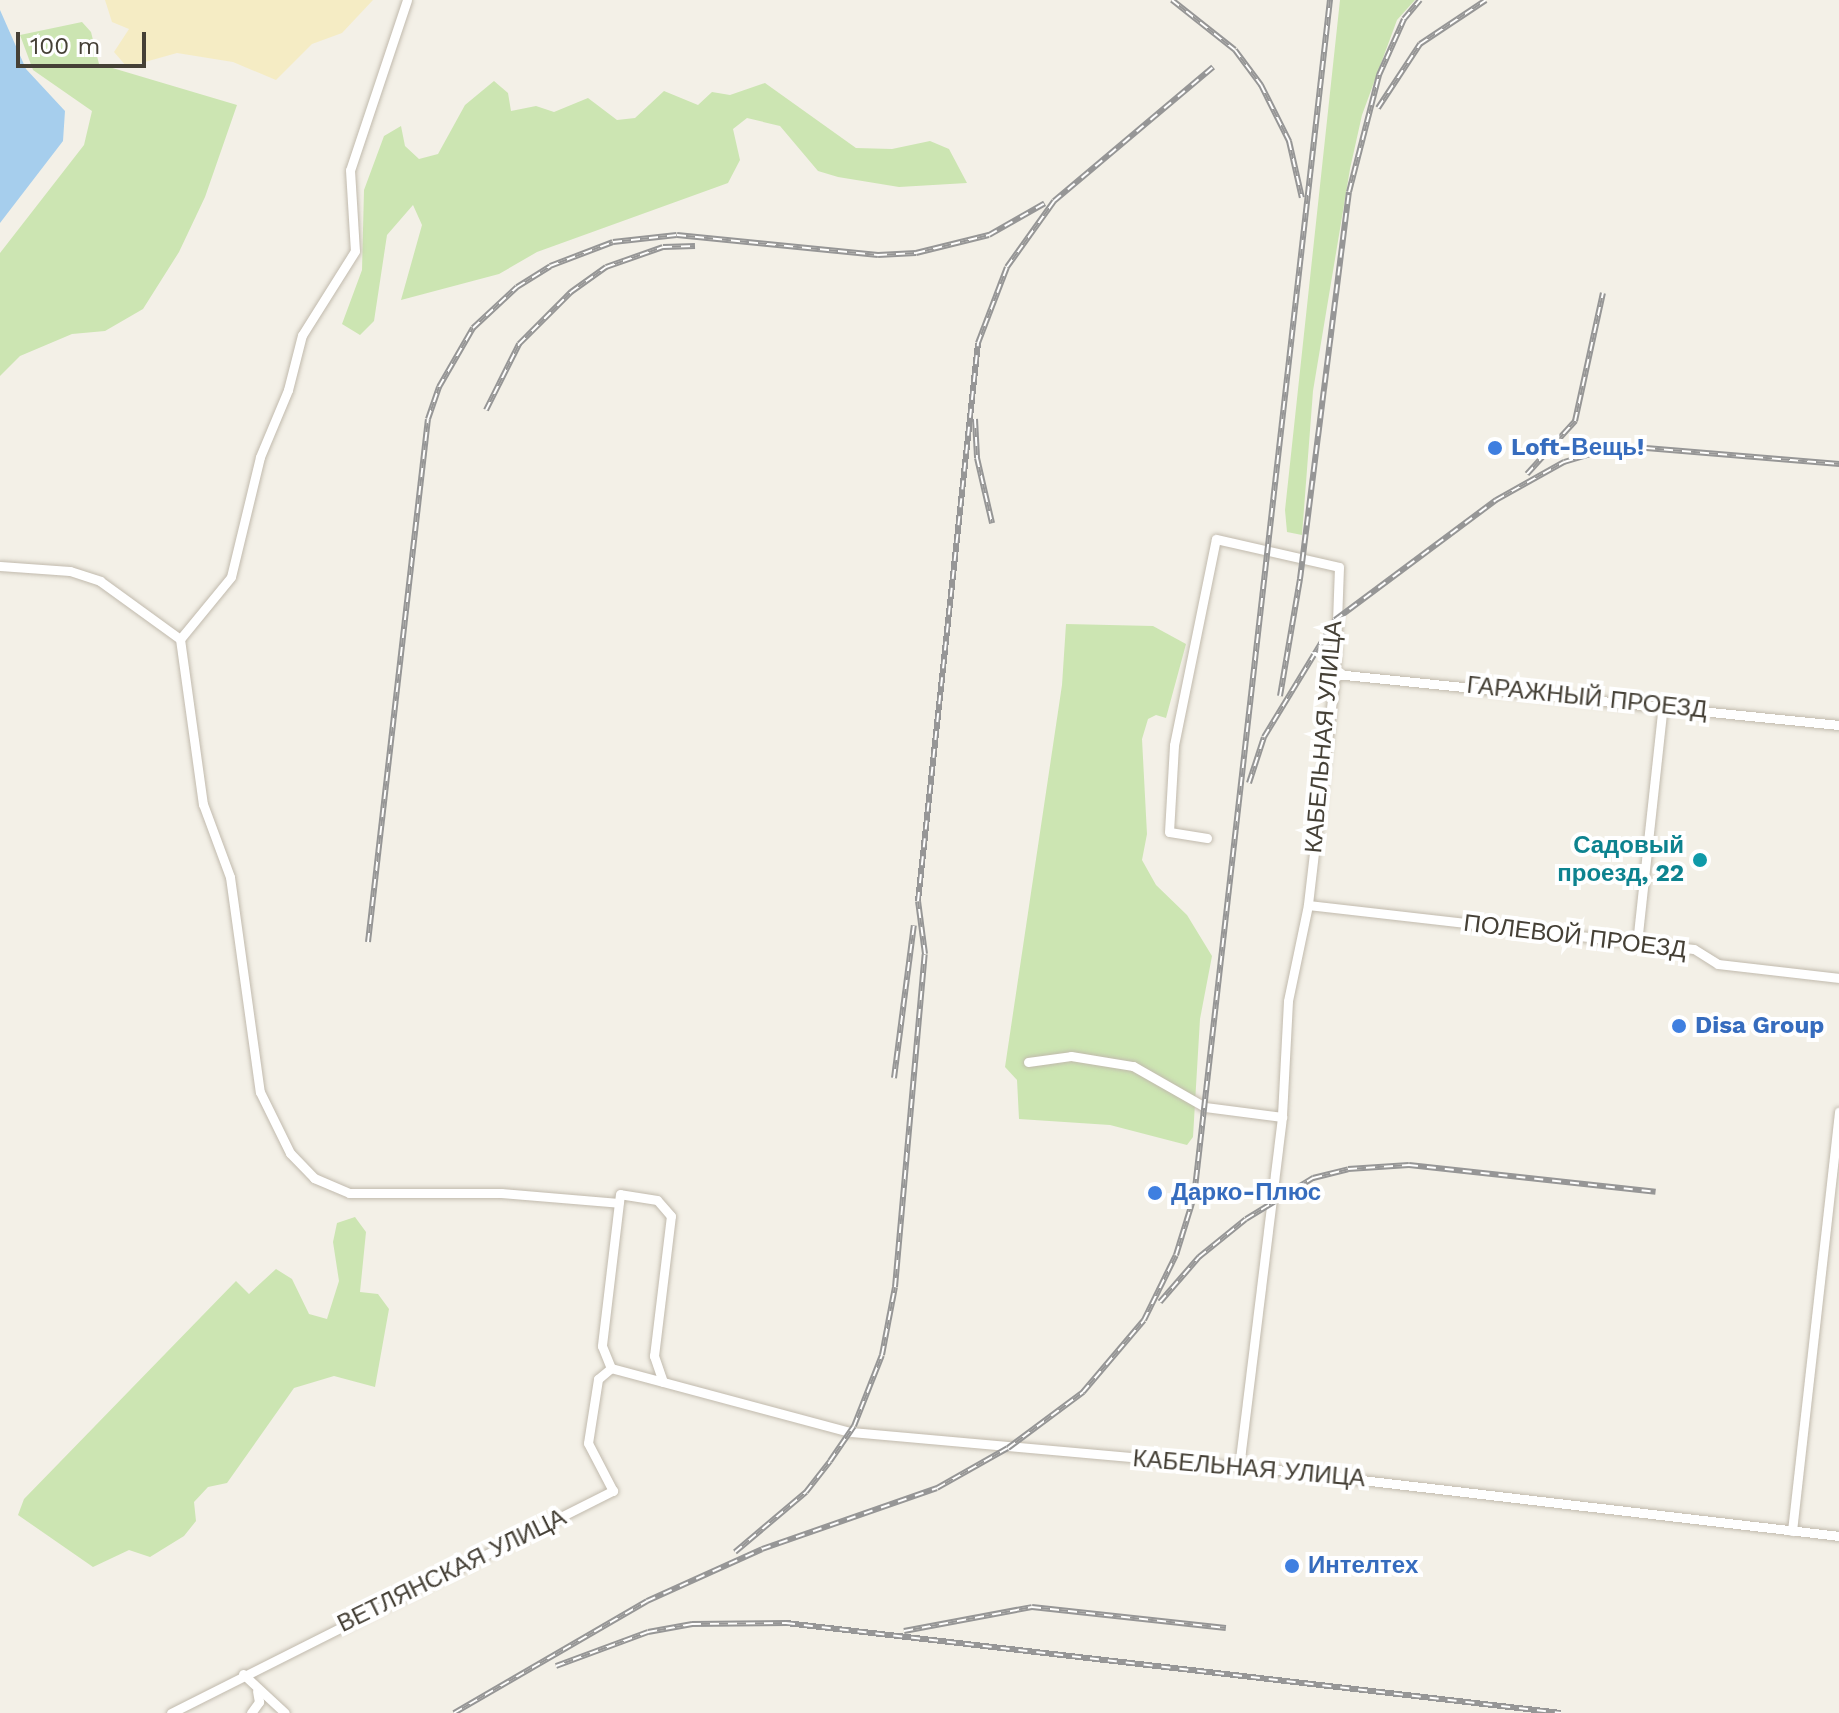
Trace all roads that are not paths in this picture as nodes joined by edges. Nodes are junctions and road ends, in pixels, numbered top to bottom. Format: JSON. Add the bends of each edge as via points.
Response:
{"nodes":[{"id":1,"x":407,"y":0,"type":"edge"},
{"id":2,"x":0,"y":566,"type":"edge"},
{"id":3,"x":180,"y":639,"type":"junction"},
{"id":4,"x":1335,"y":674,"type":"junction"},
{"id":5,"x":1663,"y":704,"type":"junction"},
{"id":6,"x":1839,"y":725,"type":"edge"},
{"id":7,"x":1207,"y":838,"type":"dead end"},
{"id":8,"x":1308,"y":905,"type":"junction"},
{"id":9,"x":1637,"y":943,"type":"junction"},
{"id":10,"x":1839,"y":978,"type":"edge"},
{"id":11,"x":1028,"y":1062,"type":"dead end"},
{"id":12,"x":1839,"y":1112,"type":"edge"},
{"id":13,"x":1282,"y":1117,"type":"junction"},
{"id":14,"x":619,"y":1203,"type":"junction"},
{"id":15,"x":611,"y":1368,"type":"junction"},
{"id":16,"x":663,"y":1382,"type":"junction"},
{"id":17,"x":1239,"y":1466,"type":"junction"},
{"id":18,"x":1792,"y":1531,"type":"junction"},
{"id":19,"x":1839,"y":1536,"type":"edge"},
{"id":20,"x":243,"y":1674,"type":"junction"},
{"id":21,"x":257,"y":1691,"type":"junction"},
{"id":22,"x":171,"y":1713,"type":"edge"},
{"id":23,"x":251,"y":1713,"type":"edge"},
{"id":24,"x":285,"y":1713,"type":"edge"}],
"edges":[{"from":1,"to":3,"type":"street","via":[[350,170],[355,251],[302,335],[288,390],[260,457],[231,577]]},
{"from":2,"to":3,"type":"street","via":[[70,571],[100,581]]},
{"from":3,"to":14,"type":"street","via":[[206,821],[218,838],[230,877],[260,1092],[290,1153],[314,1178],[349,1193],[501,1193]]},
{"from":4,"to":5,"type":"street","name":"ГАРАЖНЫЙ ПРОЕЗД"},
{"from":4,"to":7,"type":"street","name":"КАБЕЛЬНАЯ УЛИЦА","via":[[1339,567],[1216,539],[1174,745],[1169,832]]},
{"from":4,"to":8,"type":"street","name":"КАБЕЛЬНАЯ УЛИЦА"},
{"from":5,"to":6,"type":"street","name":"ГАРАЖНЫЙ ПРОЕЗД"},
{"from":5,"to":9,"type":"street"},
{"from":8,"to":9,"type":"street","name":"ПОЛЕВОЙ ПРОЕЗД"},
{"from":8,"to":13,"type":"street","name":"КАБЕЛЬНАЯ УЛИЦА","via":[[1288,1001]]},
{"from":9,"to":10,"type":"street","name":"ПОЛЕВОЙ ПРОЕЗД","via":[[1694,949],[1718,964]]},
{"from":11,"to":13,"type":"street","via":[[1071,1056],[1133,1066],[1205,1107]]},
{"from":12,"to":18,"type":"street"},
{"from":13,"to":17,"type":"street","name":"КАБЕЛЬНАЯ УЛИЦА"},
{"from":14,"to":15,"type":"street","via":[[602,1346]]},
{"from":14,"to":16,"type":"street","via":[[620,1194],[657,1200],[670,1213],[654,1350]]},
{"from":15,"to":16,"type":"street","name":"КАБЕЛЬНАЯ УЛИЦА"},
{"from":15,"to":20,"type":"street","name":"ВЕТЛЯНСКАЯ УЛИЦА","via":[[598,1379],[588,1443],[613,1491]]},
{"from":16,"to":17,"type":"street","name":"КАБЕЛЬНАЯ УЛИЦА","via":[[850,1432]]},
{"from":17,"to":18,"type":"street","name":"КАБЕЛЬНАЯ УЛИЦА"},
{"from":18,"to":19,"type":"street","name":"КАБЕЛЬНАЯ УЛИЦА"},
{"from":20,"to":21,"type":"street"},
{"from":20,"to":22,"type":"street","name":"ВЕТЛЯНСКАЯ УЛИЦА"},
{"from":21,"to":23,"type":"street","via":[[259,1702]]},
{"from":21,"to":24,"type":"street","via":[[271,1695]]}]}
